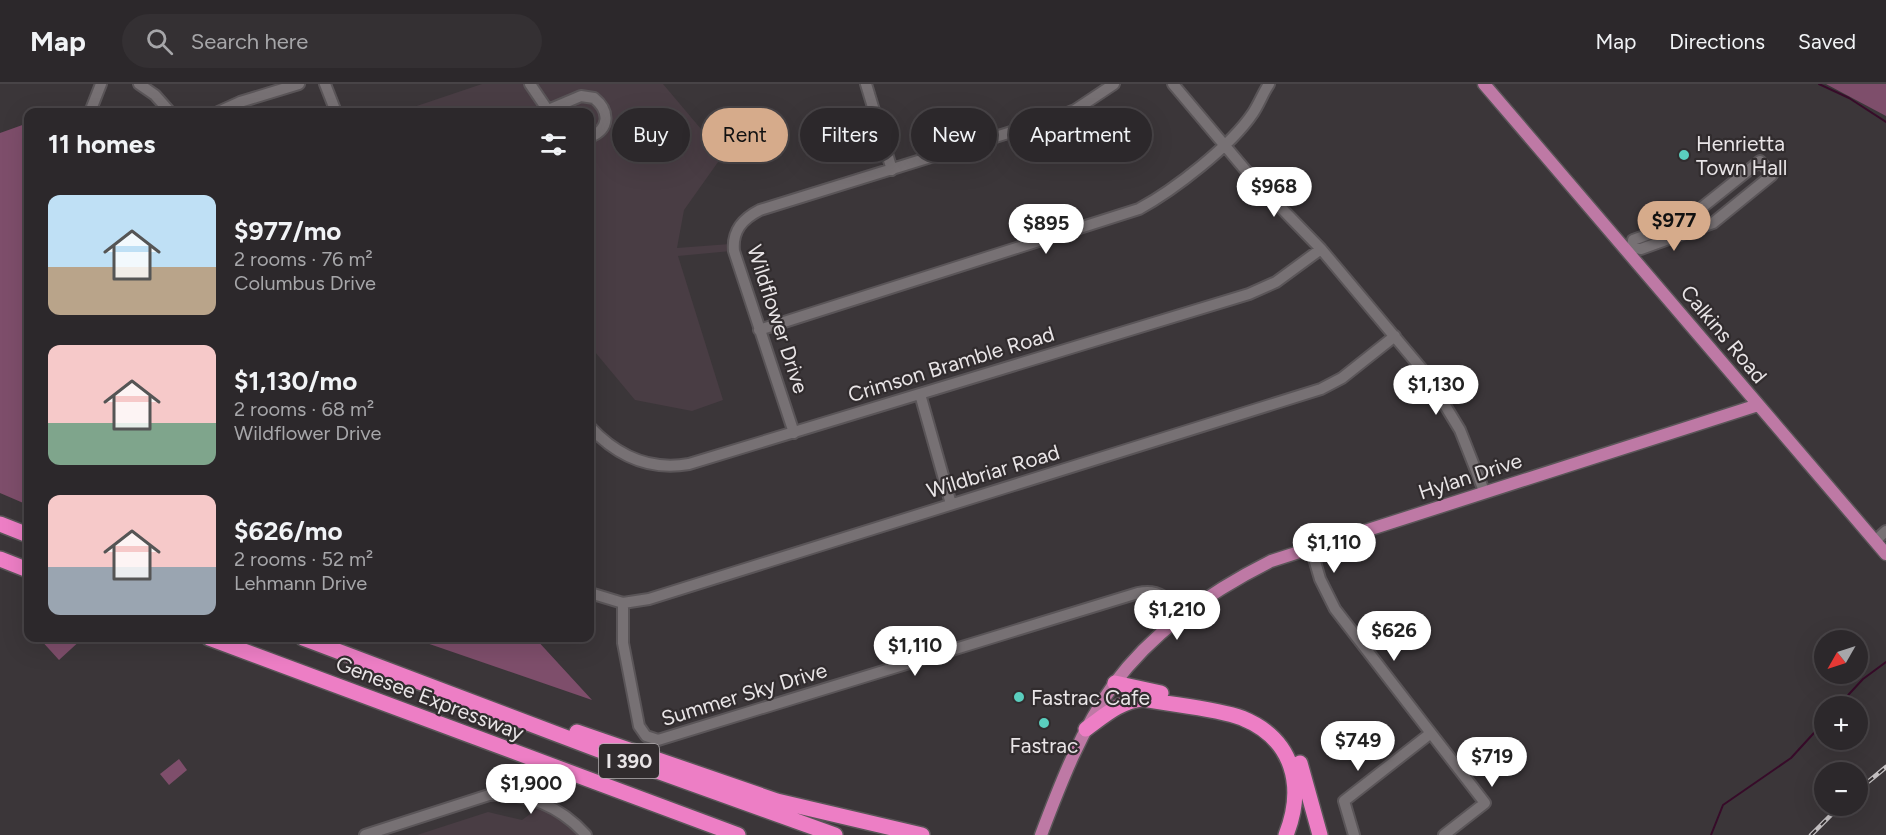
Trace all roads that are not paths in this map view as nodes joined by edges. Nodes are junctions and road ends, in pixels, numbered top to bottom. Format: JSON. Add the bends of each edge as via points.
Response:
{"nodes":[{"id":1,"x":101,"y":84,"type":"edge"},
{"id":2,"x":139,"y":84,"type":"edge"},
{"id":3,"x":299,"y":84,"type":"edge"},
{"id":4,"x":325,"y":84,"type":"edge"},
{"id":5,"x":530,"y":84,"type":"edge"},
{"id":6,"x":866,"y":84,"type":"edge"},
{"id":7,"x":1114,"y":84,"type":"edge"},
{"id":8,"x":1173,"y":84,"type":"edge"},
{"id":9,"x":1269,"y":84,"type":"edge"},
{"id":10,"x":1484,"y":84,"type":"edge"},
{"id":11,"x":92,"y":107,"type":"dead end"},
{"id":12,"x":166,"y":108,"type":"edge"},
{"id":13,"x":227,"y":108,"type":"edge"},
{"id":14,"x":334,"y":108,"type":"edge"},
{"id":15,"x":547,"y":108,"type":"edge"},
{"id":16,"x":555,"y":108,"type":"edge"},
{"id":17,"x":594,"y":134,"type":"edge"},
{"id":18,"x":1224,"y":145,"type":"junction"},
{"id":19,"x":892,"y":170,"type":"junction"},
{"id":20,"x":1630,"y":248,"type":"junction"},
{"id":21,"x":1321,"y":249,"type":"junction"},
{"id":22,"x":759,"y":330,"type":"junction"},
{"id":23,"x":1395,"y":336,"type":"junction"},
{"id":24,"x":920,"y":394,"type":"junction"},
{"id":25,"x":1758,"y":405,"type":"junction"},
{"id":26,"x":594,"y":431,"type":"edge"},
{"id":27,"x":794,"y":433,"type":"junction"},
{"id":28,"x":1484,"y":491,"type":"junction"},
{"id":29,"x":951,"y":504,"type":"junction"},
{"id":30,"x":0,"y":524,"type":"edge"},
{"id":31,"x":1886,"y":531,"type":"edge"},
{"id":32,"x":24,"y":533,"type":"edge"},
{"id":33,"x":1875,"y":541,"type":"junction"},
{"id":34,"x":1311,"y":548,"type":"junction"},
{"id":35,"x":1886,"y":554,"type":"edge"},
{"id":36,"x":0,"y":559,"type":"edge"},
{"id":37,"x":24,"y":568,"type":"edge"},
{"id":38,"x":594,"y":594,"type":"edge"},
{"id":39,"x":623,"y":603,"type":"junction"},
{"id":40,"x":1182,"y":616,"type":"junction"},
{"id":41,"x":220,"y":642,"type":"edge"},
{"id":42,"x":314,"y":642,"type":"edge"},
{"id":43,"x":425,"y":683,"type":"junction"},
{"id":44,"x":1115,"y":683,"type":"junction"},
{"id":45,"x":1086,"y":729,"type":"junction"},
{"id":46,"x":1431,"y":733,"type":"junction"},
{"id":47,"x":645,"y":801,"type":"junction"},
{"id":48,"x":365,"y":835,"type":"edge"},
{"id":49,"x":586,"y":835,"type":"edge"},
{"id":50,"x":708,"y":835,"type":"edge"},
{"id":51,"x":738,"y":835,"type":"edge"},
{"id":52,"x":835,"y":835,"type":"edge"},
{"id":53,"x":922,"y":835,"type":"edge"},
{"id":54,"x":1041,"y":835,"type":"edge"},
{"id":55,"x":1286,"y":835,"type":"edge"},
{"id":56,"x":1320,"y":835,"type":"edge"},
{"id":57,"x":1354,"y":835,"type":"edge"},
{"id":58,"x":1444,"y":835,"type":"edge"}],
"edges":[{"from":1,"to":11,"type":"street"},
{"from":2,"to":12,"type":"street"},
{"from":3,"to":13,"type":"street"},
{"from":4,"to":14,"type":"street"},
{"from":5,"to":15,"type":"street"},
{"from":6,"to":19,"type":"street"},
{"from":7,"to":19,"type":"street","name":"Wildflower Drive","via":[[1064,115]]},
{"from":8,"to":18,"type":"street"},
{"from":9,"to":18,"type":"street","via":[[1254,112]]},
{"from":10,"to":20,"type":"main road","name":"Calkins Road"},
{"from":16,"to":17,"type":"street","via":[[581,96],[594,98],[605,110],[606,121]]},
{"from":18,"to":21,"type":"street"},
{"from":18,"to":22,"type":"street","via":[[1166,193],[1125,215]]},
{"from":19,"to":22,"type":"street","name":"Wildflower Drive","via":[[760,210],[740,225],[734,236],[734,251]]},
{"from":20,"to":20,"type":"street","via":[[1641,249],[1713,223],[1772,175],[1760,161],[1697,214],[1633,240]]},
{"from":20,"to":25,"type":"main road","name":"Calkins Road"},
{"from":21,"to":23,"type":"street"},
{"from":21,"to":24,"type":"street","name":"Crimson Bramble Road","via":[[1276,282],[1249,294]]},
{"from":22,"to":27,"type":"street","name":"Wildflower Drive"},
{"from":23,"to":28,"type":"street","via":[[1446,404],[1466,442]]},
{"from":23,"to":29,"type":"street","name":"Wildbriar Road","via":[[1342,378],[1321,388]]},
{"from":24,"to":27,"type":"street","name":"Crimson Bramble Road"},
{"from":24,"to":29,"type":"street"},
{"from":25,"to":28,"type":"main road","name":"Hylan Drive"},
{"from":25,"to":33,"type":"main road","name":"Calkins Road"},
{"from":26,"to":27,"type":"street","name":"Crimson Bramble Road","via":[[627,457],[665,467],[689,464]]},
{"from":28,"to":34,"type":"main road","name":"Hylan Drive"},
{"from":29,"to":39,"type":"street","name":"Wildbriar Road","via":[[656,597]]},
{"from":30,"to":32,"type":"highway"},
{"from":31,"to":33,"type":"street"},
{"from":33,"to":35,"type":"main road","name":"Calkins Road"},
{"from":34,"to":40,"type":"main road","name":"Hylan Drive","via":[[1271,561],[1234,580]]},
{"from":34,"to":46,"type":"street","via":[[1335,609]]},
{"from":36,"to":37,"type":"highway"},
{"from":38,"to":39,"type":"street","name":"Wildbriar Road"},
{"from":39,"to":40,"type":"street","name":"Summer Sky Drive","via":[[623,643],[639,726],[646,736],[658,740],[1138,593],[1161,594]]},
{"from":40,"to":44,"type":"main road","name":"Hylan Drive"},
{"from":41,"to":47,"type":"highway","name":"Genesee Expressway","number":"I 390"},
{"from":42,"to":43,"type":"highway","name":"Genesee Expressway","number":"I 390"},
{"from":43,"to":52,"type":"highway","name":"Genesee Expressway","number":"I 390"},
{"from":43,"to":53,"type":"highway","via":[[777,801]]},
{"from":44,"to":45,"type":"main road","name":"Hylan Drive"},
{"from":44,"to":56,"type":"highway","via":[[1244,710],[1267,720],[1294,750]]},
{"from":45,"to":54,"type":"main road","name":"Hylan Drive"},
{"from":45,"to":55,"type":"highway","via":[[1122,705],[1143,699],[1240,717],[1260,727],[1289,760],[1296,783],[1296,802]]},
{"from":46,"to":57,"type":"street","via":[[1344,801]]},
{"from":46,"to":58,"type":"street","via":[[1485,803]]},
{"from":47,"to":50,"type":"highway"},
{"from":47,"to":51,"type":"highway","name":"Genesee Expressway","number":"I 390"},
{"from":48,"to":49,"type":"street","via":[[489,795],[519,796],[554,809],[570,817]]}]}
